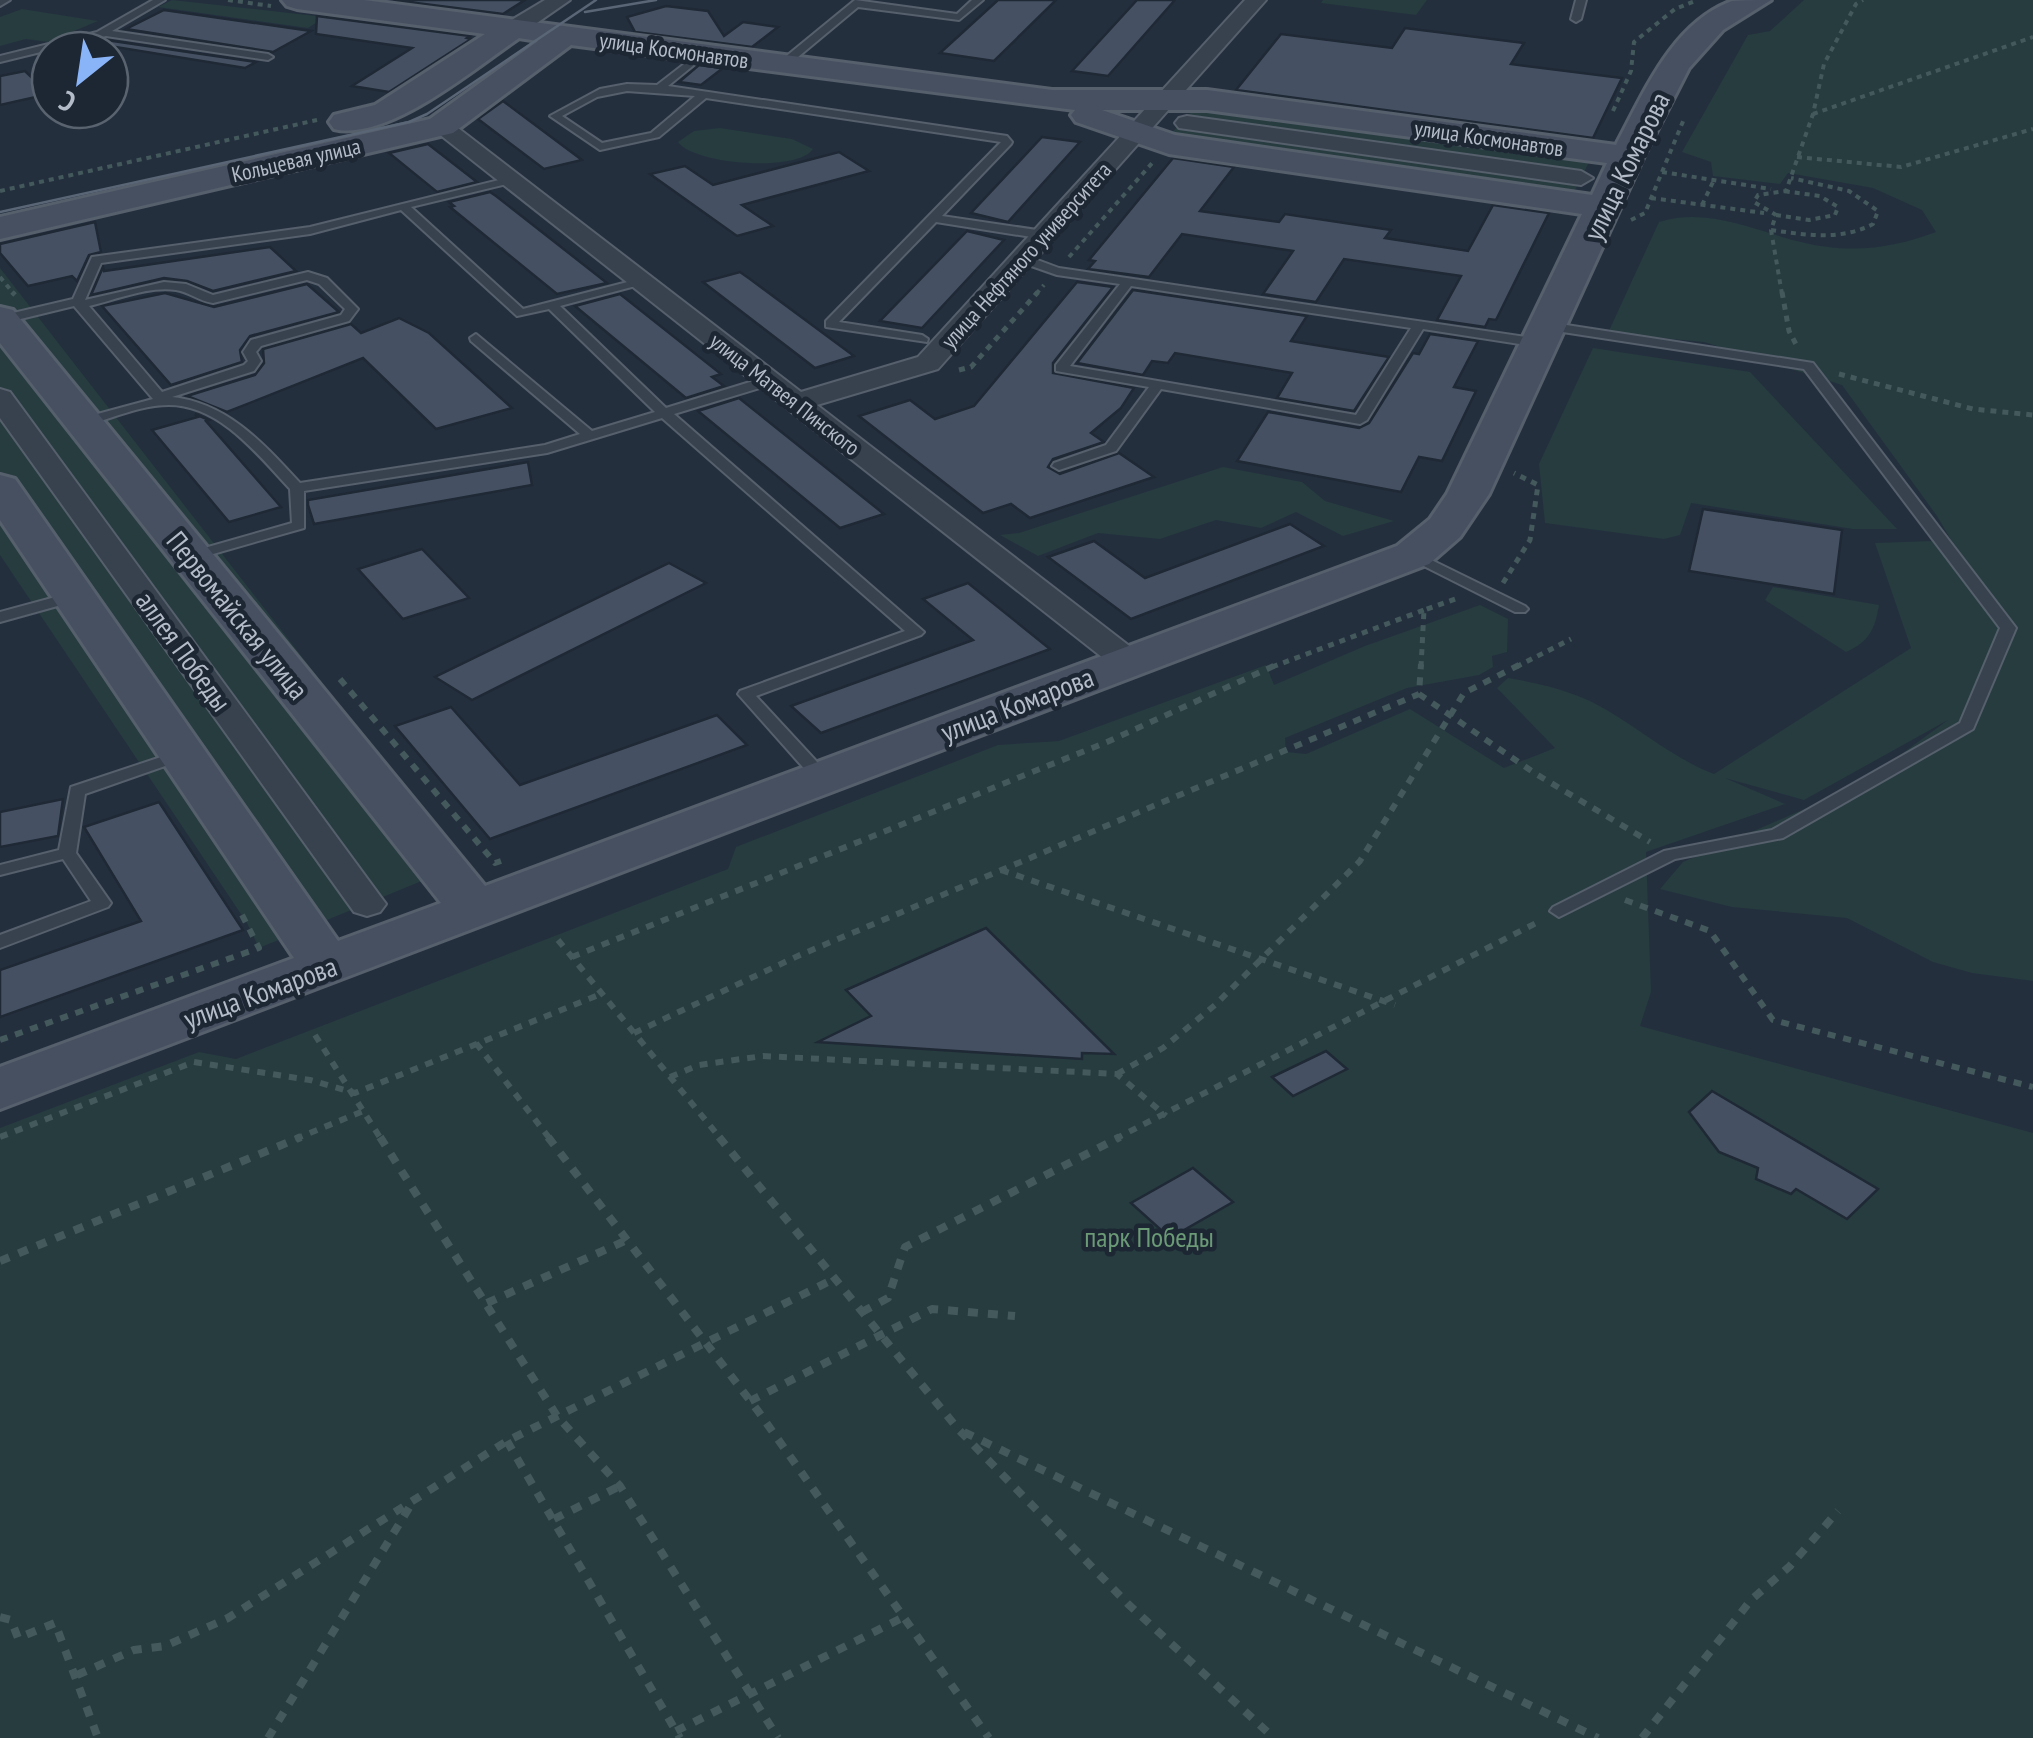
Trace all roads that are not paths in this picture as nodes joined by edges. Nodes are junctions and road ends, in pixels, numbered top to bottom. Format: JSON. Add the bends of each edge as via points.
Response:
{"nodes":[{"id":1,"x":160,"y":0,"type":"edge"},
{"id":2,"x":297,"y":0,"type":"edge"},
{"id":3,"x":560,"y":0,"type":"edge"},
{"id":4,"x":978,"y":0,"type":"edge"},
{"id":5,"x":1256,"y":0,"type":"edge"},
{"id":6,"x":1581,"y":0,"type":"edge"},
{"id":7,"x":1756,"y":0,"type":"edge"},
{"id":8,"x":859,"y":2,"type":"edge"},
{"id":9,"x":352,"y":3,"type":"edge"},
{"id":10,"x":1576,"y":19,"type":"dead end"},
{"id":11,"x":512,"y":28,"type":"junction"},
{"id":12,"x":106,"y":30,"type":"edge"},
{"id":13,"x":566,"y":35,"type":"junction"},
{"id":14,"x":130,"y":37,"type":"edge"},
{"id":15,"x":30,"y":52,"type":"edge"},
{"id":16,"x":701,"y":54,"type":"junction"},
{"id":17,"x":268,"y":57,"type":"dead end"},
{"id":18,"x":0,"y":60,"type":"edge"},
{"id":19,"x":782,"y":65,"type":"junction"},
{"id":20,"x":659,"y":88,"type":"junction"},
{"id":21,"x":703,"y":95,"type":"junction"},
{"id":22,"x":1052,"y":100,"type":"junction"},
{"id":23,"x":1175,"y":112,"type":"junction"},
{"id":24,"x":442,"y":126,"type":"junction"},
{"id":25,"x":1136,"y":134,"type":"junction"},
{"id":26,"x":1628,"y":156,"type":"junction"},
{"id":27,"x":1581,"y":178,"type":"dead end"},
{"id":28,"x":511,"y":180,"type":"junction"},
{"id":29,"x":0,"y":200,"type":"edge"},
{"id":30,"x":403,"y":206,"type":"junction"},
{"id":31,"x":1619,"y":212,"type":"junction"},
{"id":32,"x":934,"y":218,"type":"junction"},
{"id":33,"x":0,"y":228,"type":"edge"},
{"id":34,"x":1044,"y":235,"type":"junction"},
{"id":35,"x":1024,"y":260,"type":"junction"},
{"id":36,"x":1129,"y":280,"type":"junction"},
{"id":37,"x":639,"y":281,"type":"junction"},
{"id":38,"x":81,"y":305,"type":"junction"},
{"id":39,"x":552,"y":305,"type":"junction"},
{"id":40,"x":102,"y":306,"type":"dead end"},
{"id":41,"x":1,"y":319,"type":"edge"},
{"id":42,"x":1419,"y":325,"type":"junction"},
{"id":43,"x":1544,"y":335,"type":"junction"},
{"id":44,"x":476,"y":338,"type":"dead end"},
{"id":45,"x":922,"y":339,"type":"dead end"},
{"id":46,"x":768,"y":381,"type":"junction"},
{"id":47,"x":171,"y":385,"type":"dead end"},
{"id":48,"x":1157,"y":385,"type":"junction"},
{"id":49,"x":159,"y":396,"type":"junction"},
{"id":50,"x":0,"y":398,"type":"edge"},
{"id":51,"x":796,"y":403,"type":"junction"},
{"id":52,"x":664,"y":413,"type":"junction"},
{"id":53,"x":84,"y":422,"type":"junction"},
{"id":54,"x":590,"y":436,"type":"junction"},
{"id":55,"x":1059,"y":466,"type":"dead end"},
{"id":56,"x":0,"y":488,"type":"edge"},
{"id":57,"x":297,"y":488,"type":"junction"},
{"id":58,"x":1412,"y":555,"type":"junction"},
{"id":59,"x":192,"y":556,"type":"junction"},
{"id":60,"x":74,"y":597,"type":"junction"},
{"id":61,"x":1520,"y":609,"type":"dead end"},
{"id":62,"x":0,"y":616,"type":"edge"},
{"id":63,"x":1129,"y":662,"type":"junction"},
{"id":64,"x":182,"y":754,"type":"junction"},
{"id":65,"x":823,"y":778,"type":"junction"},
{"id":66,"x":67,"y":853,"type":"junction"},
{"id":67,"x":0,"y":870,"type":"edge"},
{"id":68,"x":367,"y":904,"type":"dead end"},
{"id":69,"x":476,"y":911,"type":"junction"},
{"id":70,"x":1559,"y":911,"type":"road end"},
{"id":71,"x":0,"y":942,"type":"edge"},
{"id":72,"x":328,"y":967,"type":"junction"},
{"id":73,"x":0,"y":1089,"type":"edge"}],
"edges":[{"from":1,"to":12,"type":"lane"},
{"from":2,"to":9,"type":"main road","name":"улица Космонавтов"},
{"from":3,"to":11,"type":"street","name":"Кольцевая улица"},
{"from":4,"to":8,"type":"lane","via":[[959,17]]},
{"from":5,"to":23,"type":"street","name":"улица Нефтяного университета"},
{"from":6,"to":10,"type":"lane"},
{"from":7,"to":26,"type":"main road","name":"улица Комарова","via":[[1712,24],[1675,64]]},
{"from":8,"to":19,"type":"lane"},
{"from":9,"to":11,"type":"main road","name":"улица Космонавтов"},
{"from":11,"to":13,"type":"main road","name":"улица Космонавтов"},
{"from":11,"to":29,"type":"main road","name":"Кольцевая улица","via":[[386,112]]},
{"from":13,"to":16,"type":"main road","name":"улица Космонавтов"},
{"from":13,"to":24,"type":"main road","name":"Кольцевая улица"},
{"from":14,"to":17,"type":"lane"},
{"from":15,"to":18,"type":"lane"},
{"from":16,"to":19,"type":"main road","name":"улица Космонавтов"},
{"from":16,"to":20,"type":"lane"},
{"from":19,"to":22,"type":"main road","name":"улица Космонавтов"},
{"from":20,"to":21,"type":"lane"},
{"from":20,"to":21,"type":"lane","via":[[599,90],[555,116],[600,146],[655,136]]},
{"from":21,"to":32,"type":"lane","via":[[1003,138],[1007,142]]},
{"from":22,"to":23,"type":"main road","name":"улица Космонавтов"},
{"from":22,"to":25,"type":"main road","name":"улица Космонавтов"},
{"from":23,"to":25,"type":"street","name":"улица Нефтяного университета"},
{"from":23,"to":26,"type":"main road","name":"улица Космонавтов","via":[[1207,100]]},
{"from":23,"to":27,"type":"street"},
{"from":24,"to":28,"type":"street","name":"улица Матвея Пинского"},
{"from":24,"to":33,"type":"main road","name":"Кольцевая улица"},
{"from":25,"to":31,"type":"main road","name":"улица Космонавтов"},
{"from":25,"to":34,"type":"street","name":"улица Нефтяного университета"},
{"from":26,"to":31,"type":"main road","name":"улица Комарова"},
{"from":28,"to":30,"type":"lane"},
{"from":28,"to":37,"type":"street","name":"улица Матвея Пинского"},
{"from":30,"to":38,"type":"lane","via":[[310,230],[96,260]]},
{"from":30,"to":39,"type":"lane","via":[[522,313]]},
{"from":31,"to":43,"type":"main road","name":"улица Комарова"},
{"from":32,"to":34,"type":"lane"},
{"from":32,"to":45,"type":"lane","via":[[830,324]]},
{"from":34,"to":35,"type":"street","name":"улица Нефтяного университета"},
{"from":35,"to":36,"type":"lane"},
{"from":35,"to":51,"type":"street","name":"улица Нефтяного университета","via":[[928,363]]},
{"from":36,"to":42,"type":"lane"},
{"from":36,"to":48,"type":"lane","via":[[1062,368]]},
{"from":37,"to":39,"type":"lane"},
{"from":37,"to":46,"type":"street","name":"улица Матвея Пинского"},
{"from":38,"to":40,"type":"lane"},
{"from":38,"to":41,"type":"lane"},
{"from":38,"to":49,"type":"lane"},
{"from":38,"to":49,"type":"lane","via":[[169,286],[213,298],[308,276],[352,310],[345,318],[256,343],[250,368]]},
{"from":39,"to":52,"type":"lane"},
{"from":41,"to":53,"type":"main road","name":"Первомайская улица"},
{"from":42,"to":43,"type":"lane"},
{"from":42,"to":48,"type":"lane","via":[[1360,420]]},
{"from":43,"to":58,"type":"main road","name":"улица Комарова","via":[[1468,494],[1445,528]]},
{"from":43,"to":70,"type":"lane","via":[[1808,366],[2008,628],[1967,726],[1777,834],[1670,855]]},
{"from":44,"to":54,"type":"lane"},
{"from":46,"to":51,"type":"street","name":"улица Матвея Пинского"},
{"from":46,"to":52,"type":"lane"},
{"from":47,"to":49,"type":"lane"},
{"from":48,"to":55,"type":"lane","via":[[1111,448]]},
{"from":49,"to":53,"type":"lane"},
{"from":49,"to":57,"type":"lane","via":[[241,428]]},
{"from":50,"to":68,"type":"street","name":"аллея Победы"},
{"from":51,"to":63,"type":"street","name":"улица Матвея Пинского"},
{"from":52,"to":54,"type":"lane"},
{"from":52,"to":65,"type":"lane","via":[[916,632],[746,694]]},
{"from":53,"to":59,"type":"main road","name":"Первомайская улица"},
{"from":54,"to":57,"type":"lane","via":[[547,450]]},
{"from":56,"to":60,"type":"main road"},
{"from":57,"to":59,"type":"lane","via":[[299,525]]},
{"from":58,"to":61,"type":"lane"},
{"from":58,"to":63,"type":"main road","name":"улица Комарова"},
{"from":59,"to":69,"type":"main road","name":"Первомайская улица"},
{"from":60,"to":62,"type":"lane"},
{"from":60,"to":64,"type":"main road"},
{"from":63,"to":65,"type":"main road","name":"улица Комарова"},
{"from":64,"to":66,"type":"lane","via":[[77,791]]},
{"from":64,"to":72,"type":"main road"},
{"from":65,"to":69,"type":"main road","name":"улица Комарова"},
{"from":66,"to":67,"type":"lane"},
{"from":66,"to":71,"type":"lane","via":[[102,903]]},
{"from":69,"to":72,"type":"main road","name":"улица Комарова"},
{"from":72,"to":73,"type":"main road","name":"улица Комарова"}]}
